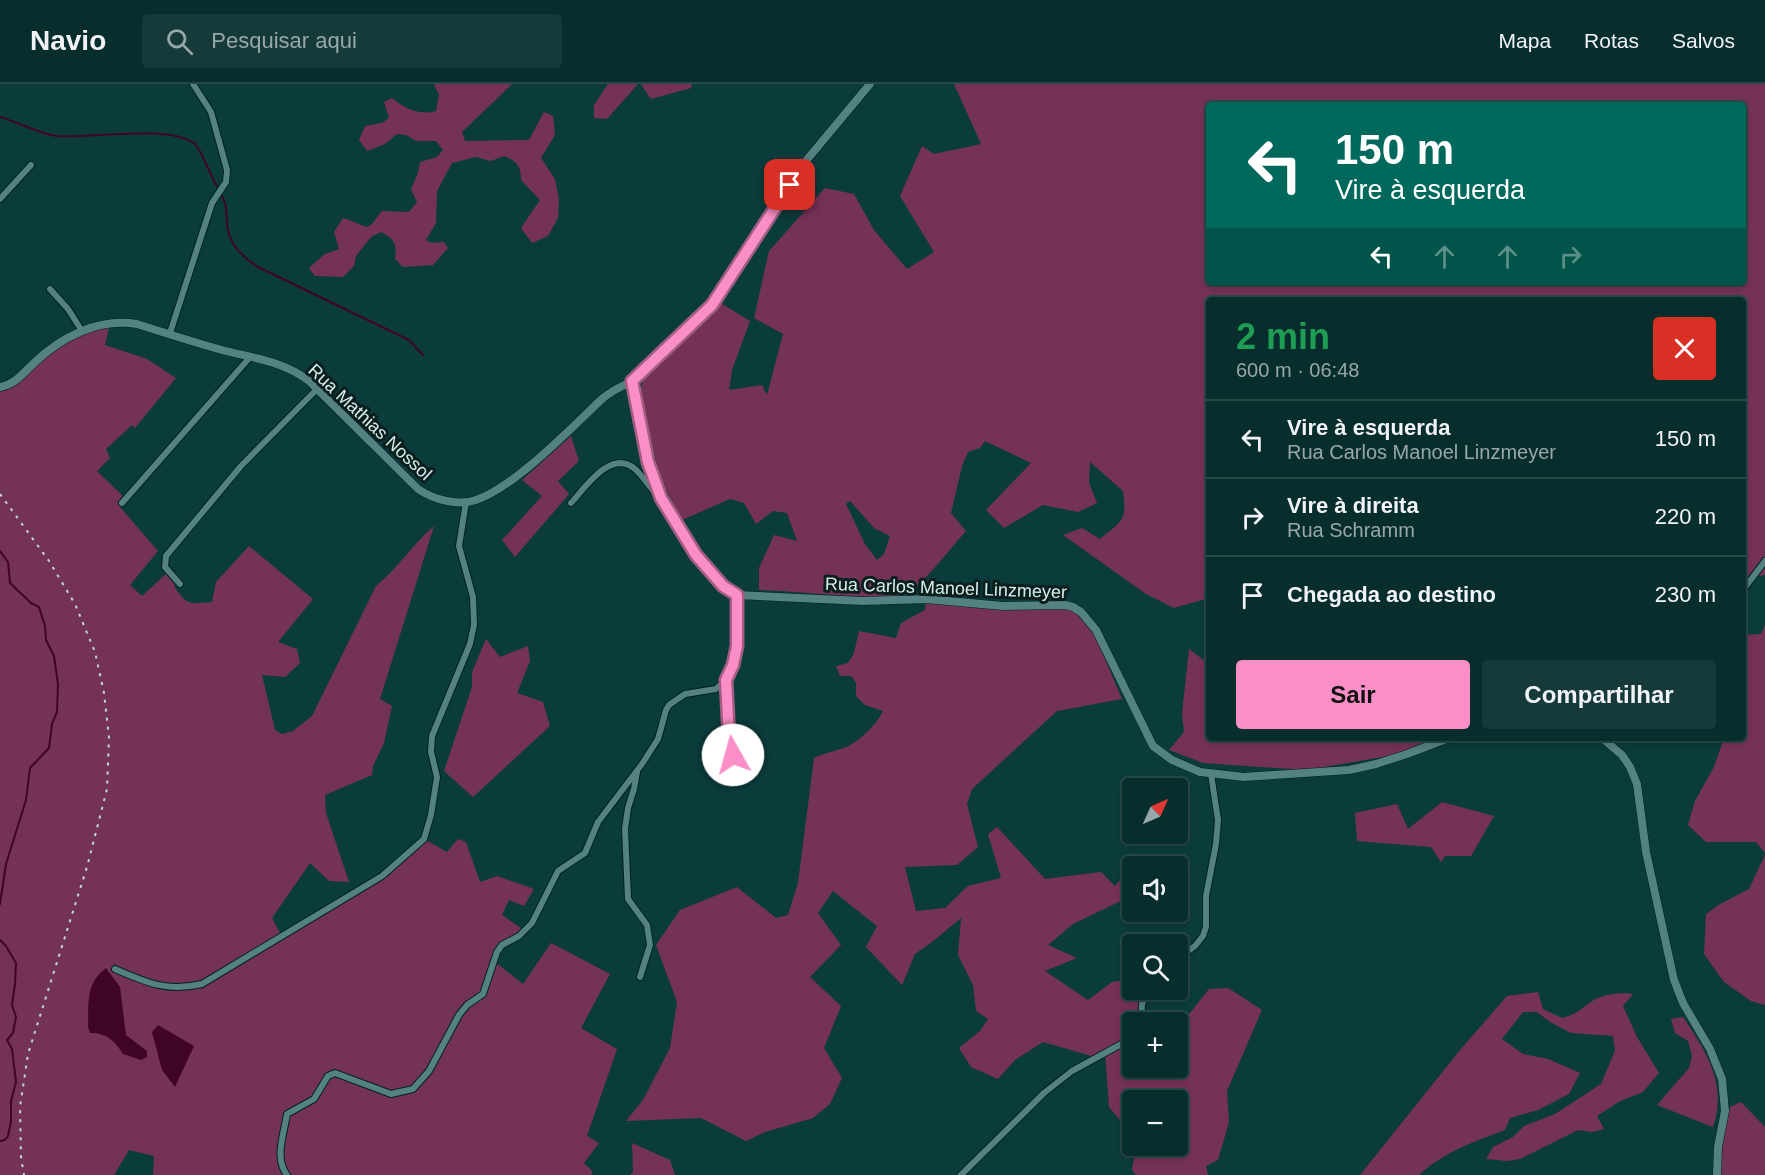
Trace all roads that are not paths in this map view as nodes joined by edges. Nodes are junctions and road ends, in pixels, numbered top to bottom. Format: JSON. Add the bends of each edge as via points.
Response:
{"nodes":[{"id":1,"x":193,"y":84,"type":"edge"},
{"id":2,"x":870,"y":84,"type":"edge"},
{"id":3,"x":31,"y":165,"type":"dead end"},
{"id":4,"x":0,"y":199,"type":"edge"},
{"id":5,"x":51,"y":290,"type":"dead end"},
{"id":6,"x":82,"y":331,"type":"junction"},
{"id":7,"x":170,"y":333,"type":"junction"},
{"id":8,"x":251,"y":356,"type":"junction"},
{"id":9,"x":632,"y":381,"type":"junction"},
{"id":10,"x":0,"y":387,"type":"edge"},
{"id":11,"x":317,"y":389,"type":"junction"},
{"id":12,"x":661,"y":498,"type":"junction"},
{"id":13,"x":466,"y":502,"type":"junction"},
{"id":14,"x":122,"y":503,"type":"dead end"},
{"id":15,"x":571,"y":503,"type":"dead end"},
{"id":16,"x":1765,"y":561,"type":"edge"},
{"id":17,"x":180,"y":584,"type":"dead end"},
{"id":18,"x":1746,"y":586,"type":"edge"},
{"id":19,"x":737,"y":595,"type":"junction"},
{"id":20,"x":726,"y":680,"type":"junction"},
{"id":21,"x":1441,"y":741,"type":"edge"},
{"id":22,"x":1606,"y":741,"type":"edge"},
{"id":23,"x":637,"y":771,"type":"junction"},
{"id":24,"x":1211,"y":774,"type":"junction"},
{"id":25,"x":745,"y":776,"type":"dead end"},
{"id":26,"x":1188,"y":951,"type":"edge"},
{"id":27,"x":115,"y":969,"type":"dead end"},
{"id":28,"x":640,"y":977,"type":"dead end"},
{"id":29,"x":1122,"y":1044,"type":"edge"},
{"id":30,"x":287,"y":1175,"type":"edge"},
{"id":31,"x":961,"y":1175,"type":"edge"},
{"id":32,"x":1717,"y":1175,"type":"edge"}],
"edges":[{"from":1,"to":7,"type":"street","via":[[211,112],[228,170],[226,182],[212,203]]},
{"from":2,"to":9,"type":"street","name":"Rua Mathias Nossol","via":[[805,162],[712,305]]},
{"from":3,"to":4,"type":"street"},
{"from":5,"to":6,"type":"street"},
{"from":6,"to":7,"type":"street","name":"Rua Mathias Nossol","via":[[122,322]]},
{"from":6,"to":10,"type":"street","name":"Rua Mathias Nossol","via":[[46,352],[11,384]]},
{"from":7,"to":8,"type":"street","name":"Rua Mathias Nossol"},
{"from":8,"to":11,"type":"street","name":"Rua Mathias Nossol","via":[[296,372]]},
{"from":8,"to":14,"type":"street"},
{"from":9,"to":12,"type":"street","via":[[648,462]]},
{"from":9,"to":13,"type":"street","name":"Rua Mathias Nossol","via":[[603,398],[502,487]]},
{"from":11,"to":13,"type":"street","name":"Rua Mathias Nossol","via":[[418,489],[442,500]]},
{"from":11,"to":17,"type":"street","via":[[240,466],[166,556],[165,567]]},
{"from":12,"to":15,"type":"street","via":[[632,467],[614,463],[603,469]]},
{"from":12,"to":19,"type":"street","via":[[696,555],[723,586]]},
{"from":13,"to":27,"type":"street","via":[[459,546],[473,597],[474,625],[432,736],[437,777],[424,839],[382,876],[202,984],[170,988],[149,984]]},
{"from":16,"to":18,"type":"street"},
{"from":19,"to":20,"type":"street","via":[[737,646]]},
{"from":19,"to":24,"type":"street","name":"Rua Carlos Manoel Linzmeyer","via":[[1074,607],[1096,630],[1152,746],[1172,760]]},
{"from":20,"to":23,"type":"street","via":[[716,689],[685,694],[669,705],[661,734]]},
{"from":20,"to":25,"type":"street","via":[[730,745],[737,768]]},
{"from":21,"to":24,"type":"street","name":"Rua Carlos Manoel Linzmeyer","via":[[1349,770],[1244,777]]},
{"from":22,"to":32,"type":"street","via":[[1622,755],[1637,784],[1644,845],[1674,980],[1722,1079],[1725,1110]]},
{"from":23,"to":28,"type":"street","via":[[625,829],[628,899],[647,925],[650,945]]},
{"from":23,"to":30,"type":"street","via":[[598,822],[585,853],[558,871],[532,923],[497,952],[483,994],[459,1015],[429,1071],[412,1089],[391,1094],[335,1073],[328,1076],[314,1099],[287,1114],[280,1156]]},
{"from":24,"to":26,"type":"street","via":[[1218,820],[1206,896],[1206,927]]},
{"from":29,"to":31,"type":"street","via":[[1072,1071],[1044,1093]]}]}
